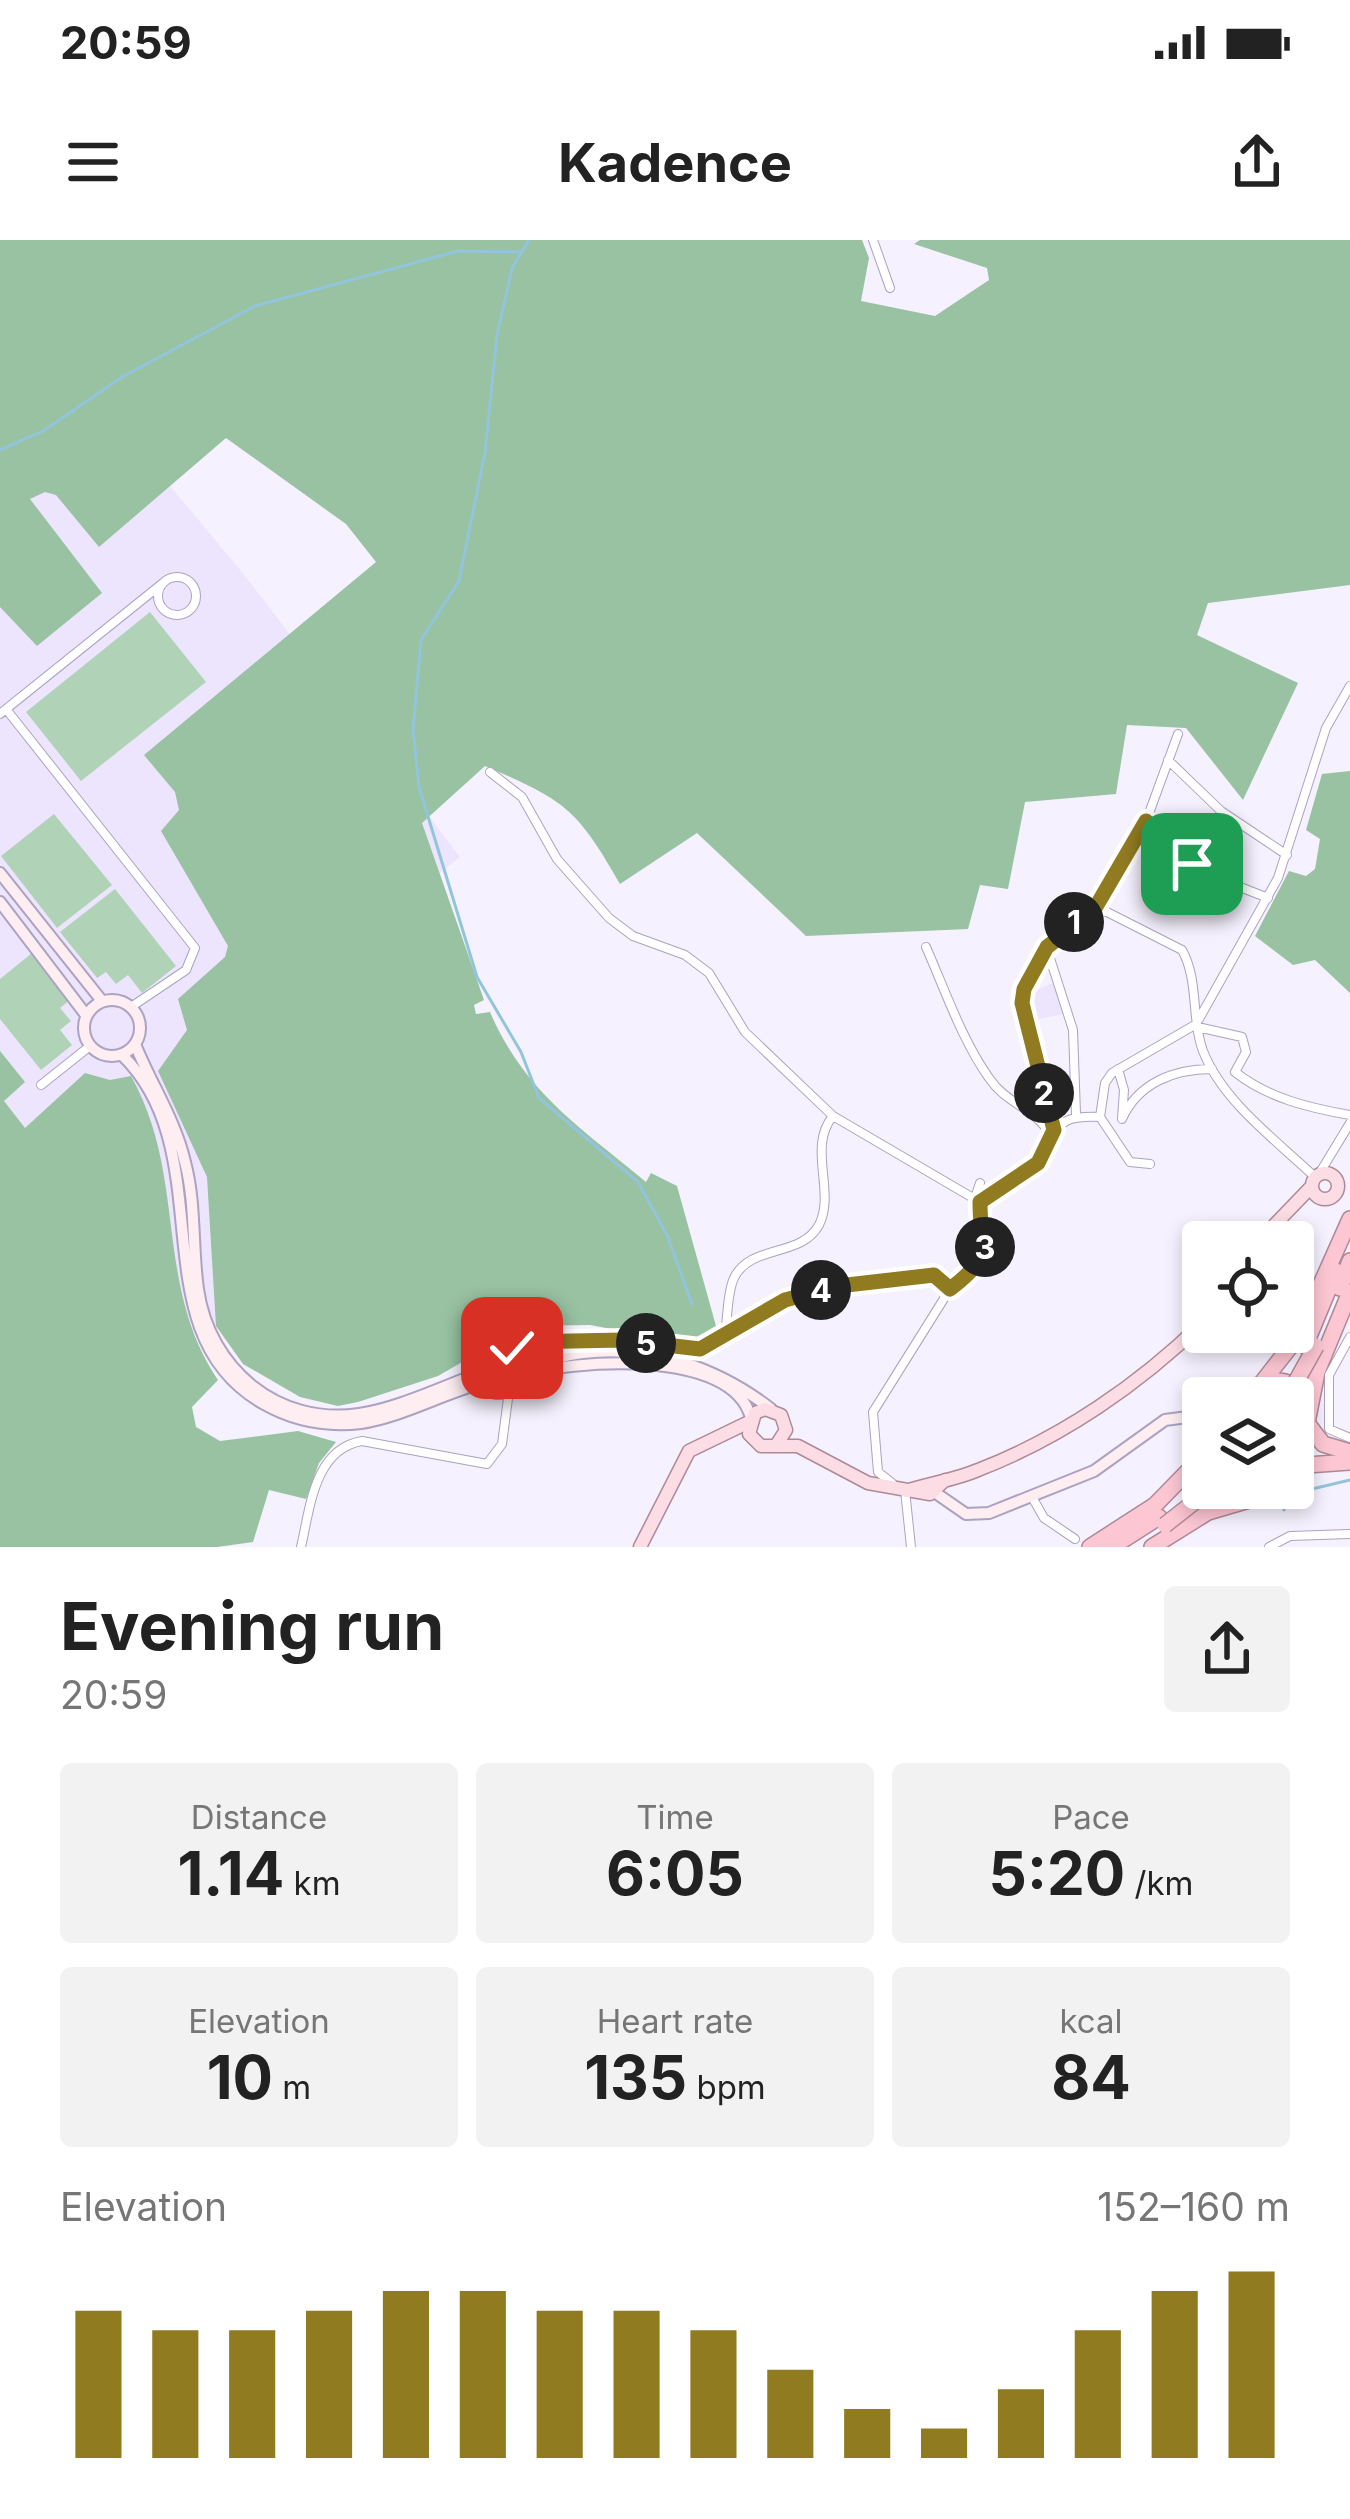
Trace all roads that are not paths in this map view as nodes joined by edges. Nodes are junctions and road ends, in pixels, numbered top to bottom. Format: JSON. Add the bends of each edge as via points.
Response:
{"nodes":[{"id":1,"x":873,"y":240,"type":"edge"},
{"id":2,"x":890,"y":288,"type":"dead end"},
{"id":3,"x":163,"y":583,"type":"junction"},
{"id":4,"x":138,"y":604,"type":"junction"},
{"id":5,"x":163,"y":609,"type":"junction"},
{"id":6,"x":1350,"y":686,"type":"edge"},
{"id":7,"x":3,"y":711,"type":"edge"},
{"id":8,"x":1178,"y":734,"type":"dead end"},
{"id":9,"x":1168,"y":760,"type":"junction"},
{"id":10,"x":490,"y":772,"type":"dead end"},
{"id":11,"x":1146,"y":821,"type":"junction"},
{"id":12,"x":1287,"y":855,"type":"junction"},
{"id":13,"x":0,"y":873,"type":"edge"},
{"id":14,"x":1268,"y":898,"type":"junction"},
{"id":15,"x":0,"y":902,"type":"edge"},
{"id":16,"x":1094,"y":910,"type":"junction"},
{"id":17,"x":926,"y":947,"type":"dead end"},
{"id":18,"x":1047,"y":947,"type":"junction"},
{"id":19,"x":102,"y":1001,"type":"junction"},
{"id":20,"x":135,"y":1012,"type":"junction"},
{"id":21,"x":86,"y":1015,"type":"junction"},
{"id":22,"x":1199,"y":1023,"type":"junction"},
{"id":23,"x":135,"y":1045,"type":"junction"},
{"id":24,"x":90,"y":1046,"type":"junction"},
{"id":25,"x":122,"y":1055,"type":"junction"},
{"id":26,"x":1118,"y":1069,"type":"junction"},
{"id":27,"x":1214,"y":1069,"type":"junction"},
{"id":28,"x":41,"y":1085,"type":"dead end"},
{"id":29,"x":1076,"y":1114,"type":"junction"},
{"id":30,"x":832,"y":1116,"type":"junction"},
{"id":31,"x":1100,"y":1117,"type":"junction"},
{"id":32,"x":1350,"y":1119,"type":"edge"},
{"id":33,"x":1052,"y":1133,"type":"junction"},
{"id":34,"x":1150,"y":1164,"type":"dead end"},
{"id":35,"x":1330,"y":1180,"type":"edge"},
{"id":36,"x":980,"y":1184,"type":"dead end"},
{"id":37,"x":977,"y":1202,"type":"junction"},
{"id":38,"x":1350,"y":1219,"type":"edge"},
{"id":39,"x":1278,"y":1221,"type":"edge"},
{"id":40,"x":1350,"y":1234,"type":"edge"},
{"id":41,"x":1350,"y":1262,"type":"edge"},
{"id":42,"x":950,"y":1289,"type":"junction"},
{"id":43,"x":1350,"y":1292,"type":"edge"},
{"id":44,"x":725,"y":1333,"type":"junction"},
{"id":45,"x":1314,"y":1335,"type":"edge"},
{"id":46,"x":1350,"y":1337,"type":"edge"},
{"id":47,"x":1314,"y":1338,"type":"edge"},
{"id":48,"x":1182,"y":1342,"type":"edge"},
{"id":49,"x":515,"y":1343,"type":"junction"},
{"id":50,"x":496,"y":1355,"type":"junction"},
{"id":51,"x":515,"y":1366,"type":"junction"},
{"id":52,"x":1266,"y":1377,"type":"edge"},
{"id":53,"x":481,"y":1378,"type":"junction"},
{"id":54,"x":504,"y":1392,"type":"junction"},
{"id":55,"x":1314,"y":1393,"type":"edge"},
{"id":56,"x":771,"y":1409,"type":"junction"},
{"id":57,"x":1179,"y":1417,"type":"junction"},
{"id":58,"x":1182,"y":1417,"type":"edge"},
{"id":59,"x":1182,"y":1418,"type":"edge"},
{"id":60,"x":750,"y":1420,"type":"junction"},
{"id":61,"x":1314,"y":1426,"type":"edge"},
{"id":62,"x":786,"y":1430,"type":"junction"},
{"id":63,"x":732,"y":1432,"type":"junction"},
{"id":64,"x":1350,"y":1438,"type":"edge"},
{"id":65,"x":752,"y":1440,"type":"junction"},
{"id":66,"x":777,"y":1444,"type":"junction"},
{"id":67,"x":798,"y":1446,"type":"junction"},
{"id":68,"x":1350,"y":1452,"type":"edge"},
{"id":69,"x":1350,"y":1462,"type":"edge"},
{"id":70,"x":1314,"y":1465,"type":"edge"},
{"id":71,"x":1182,"y":1476,"type":"edge"},
{"id":72,"x":939,"y":1488,"type":"junction"},
{"id":73,"x":906,"y":1491,"type":"junction"},
{"id":74,"x":1032,"y":1496,"type":"junction"},
{"id":75,"x":1182,"y":1502,"type":"edge"},
{"id":76,"x":1182,"y":1508,"type":"edge"},
{"id":77,"x":1219,"y":1509,"type":"edge"},
{"id":78,"x":1162,"y":1521,"type":"junction"},
{"id":79,"x":1350,"y":1534,"type":"edge"},
{"id":80,"x":1083,"y":1543,"type":"edge"},
{"id":81,"x":301,"y":1547,"type":"edge"},
{"id":82,"x":640,"y":1547,"type":"edge"},
{"id":83,"x":911,"y":1547,"type":"edge"},
{"id":84,"x":1112,"y":1547,"type":"edge"},
{"id":85,"x":1130,"y":1547,"type":"edge"},
{"id":86,"x":1152,"y":1547,"type":"edge"},
{"id":87,"x":1269,"y":1547,"type":"edge"}],
"edges":[{"from":1,"to":2,"type":"street"},
{"from":3,"to":4,"type":"street"},
{"from":3,"to":5,"type":"street"},
{"from":3,"to":5,"type":"street","via":[[181,577],[196,593],[182,615]]},
{"from":4,"to":5,"type":"street"},
{"from":4,"to":7,"type":"street"},
{"from":6,"to":12,"type":"street","via":[[1326,728]]},
{"from":7,"to":20,"type":"street","via":[[195,948],[186,970]]},
{"from":8,"to":9,"type":"street"},
{"from":9,"to":11,"type":"street"},
{"from":9,"to":12,"type":"street","via":[[1220,812]]},
{"from":10,"to":30,"type":"street","via":[[522,797],[557,859],[609,918],[709,973],[745,1032]]},
{"from":11,"to":14,"type":"street","via":[[1202,872]]},
{"from":11,"to":16,"type":"street"},
{"from":12,"to":14,"type":"street"},
{"from":13,"to":19,"type":"street"},
{"from":14,"to":22,"type":"street"},
{"from":15,"to":21,"type":"street"},
{"from":16,"to":18,"type":"street"},
{"from":16,"to":22,"type":"street","via":[[1182,950]]},
{"from":17,"to":33,"type":"street","via":[[987,1076]]},
{"from":18,"to":29,"type":"street","via":[[1073,1030]]},
{"from":18,"to":33,"type":"street","via":[[1022,1003]]},
{"from":19,"to":20,"type":"street"},
{"from":19,"to":21,"type":"street"},
{"from":20,"to":23,"type":"street"},
{"from":21,"to":24,"type":"street"},
{"from":22,"to":26,"type":"street"},
{"from":22,"to":27,"type":"street"},
{"from":22,"to":32,"type":"street","via":[[1242,1037],[1246,1052],[1236,1075],[1281,1099]]},
{"from":23,"to":25,"type":"street"},
{"from":23,"to":53,"type":"street","via":[[185,1160],[205,1321],[244,1381],[285,1406],[330,1416]]},
{"from":24,"to":25,"type":"street"},
{"from":24,"to":28,"type":"street"},
{"from":25,"to":53,"type":"street","via":[[150,1093],[177,1162],[196,1324],[238,1386],[281,1414],[329,1424],[365,1422]]},
{"from":26,"to":27,"type":"street","via":[[1122,1119],[1131,1099],[1172,1072]]},
{"from":26,"to":31,"type":"street","via":[[1105,1083]]},
{"from":27,"to":35,"type":"street","via":[[1233,1098]]},
{"from":29,"to":31,"type":"street"},
{"from":29,"to":33,"type":"street"},
{"from":30,"to":37,"type":"street"},
{"from":30,"to":44,"type":"street","via":[[822,1138],[817,1229],[740,1269]]},
{"from":31,"to":34,"type":"street","via":[[1130,1162]]},
{"from":32,"to":35,"type":"street"},
{"from":33,"to":37,"type":"street","via":[[1038,1163]]},
{"from":35,"to":39,"type":"main road"},
{"from":36,"to":37,"type":"street"},
{"from":37,"to":42,"type":"street","via":[[982,1260]]},
{"from":38,"to":52,"type":"highway","via":[[1297,1338]]},
{"from":40,"to":45,"type":"highway"},
{"from":41,"to":47,"type":"highway"},
{"from":42,"to":44,"type":"street","via":[[934,1275],[838,1286],[785,1300]]},
{"from":42,"to":73,"type":"street","via":[[873,1412],[878,1472]]},
{"from":43,"to":55,"type":"highway"},
{"from":44,"to":49,"type":"street","via":[[684,1350],[623,1340]]},
{"from":46,"to":64,"type":"street","via":[[1325,1394],[1329,1429]]},
{"from":48,"to":72,"type":"main road","via":[[1045,1441]]},
{"from":49,"to":50,"type":"street"},
{"from":49,"to":51,"type":"street"},
{"from":50,"to":51,"type":"street"},
{"from":50,"to":53,"type":"street"},
{"from":51,"to":54,"type":"street"},
{"from":51,"to":56,"type":"street","via":[[611,1352],[669,1358],[725,1379]]},
{"from":51,"to":60,"type":"street","via":[[667,1366],[737,1395]]},
{"from":53,"to":54,"type":"street"},
{"from":54,"to":81,"type":"street","via":[[498,1456],[487,1464],[362,1441],[345,1445],[321,1471]]},
{"from":56,"to":60,"type":"main road"},
{"from":56,"to":62,"type":"main road"},
{"from":57,"to":58,"type":"street"},
{"from":57,"to":59,"type":"street"},
{"from":57,"to":74,"type":"street","via":[[1094,1471]]},
{"from":60,"to":63,"type":"main road"},
{"from":60,"to":65,"type":"main road"},
{"from":61,"to":68,"type":"highway","via":[[1323,1444]]},
{"from":62,"to":66,"type":"main road"},
{"from":62,"to":67,"type":"main road"},
{"from":63,"to":65,"type":"main road"},
{"from":63,"to":82,"type":"main road","via":[[689,1451]]},
{"from":65,"to":66,"type":"main road"},
{"from":66,"to":67,"type":"main road"},
{"from":67,"to":73,"type":"main road","via":[[868,1483]]},
{"from":69,"to":70,"type":"highway"},
{"from":71,"to":80,"type":"highway","via":[[1155,1505]]},
{"from":72,"to":73,"type":"main road"},
{"from":72,"to":74,"type":"street","via":[[978,1515]]},
{"from":73,"to":83,"type":"street"},
{"from":74,"to":80,"type":"street","via":[[1044,1518]]},
{"from":75,"to":78,"type":"highway"},
{"from":76,"to":78,"type":"highway","bridge":true},
{"from":77,"to":86,"type":"highway"},
{"from":78,"to":84,"type":"highway"},
{"from":78,"to":85,"type":"highway"},
{"from":79,"to":87,"type":"street","via":[[1300,1534]]}]}
